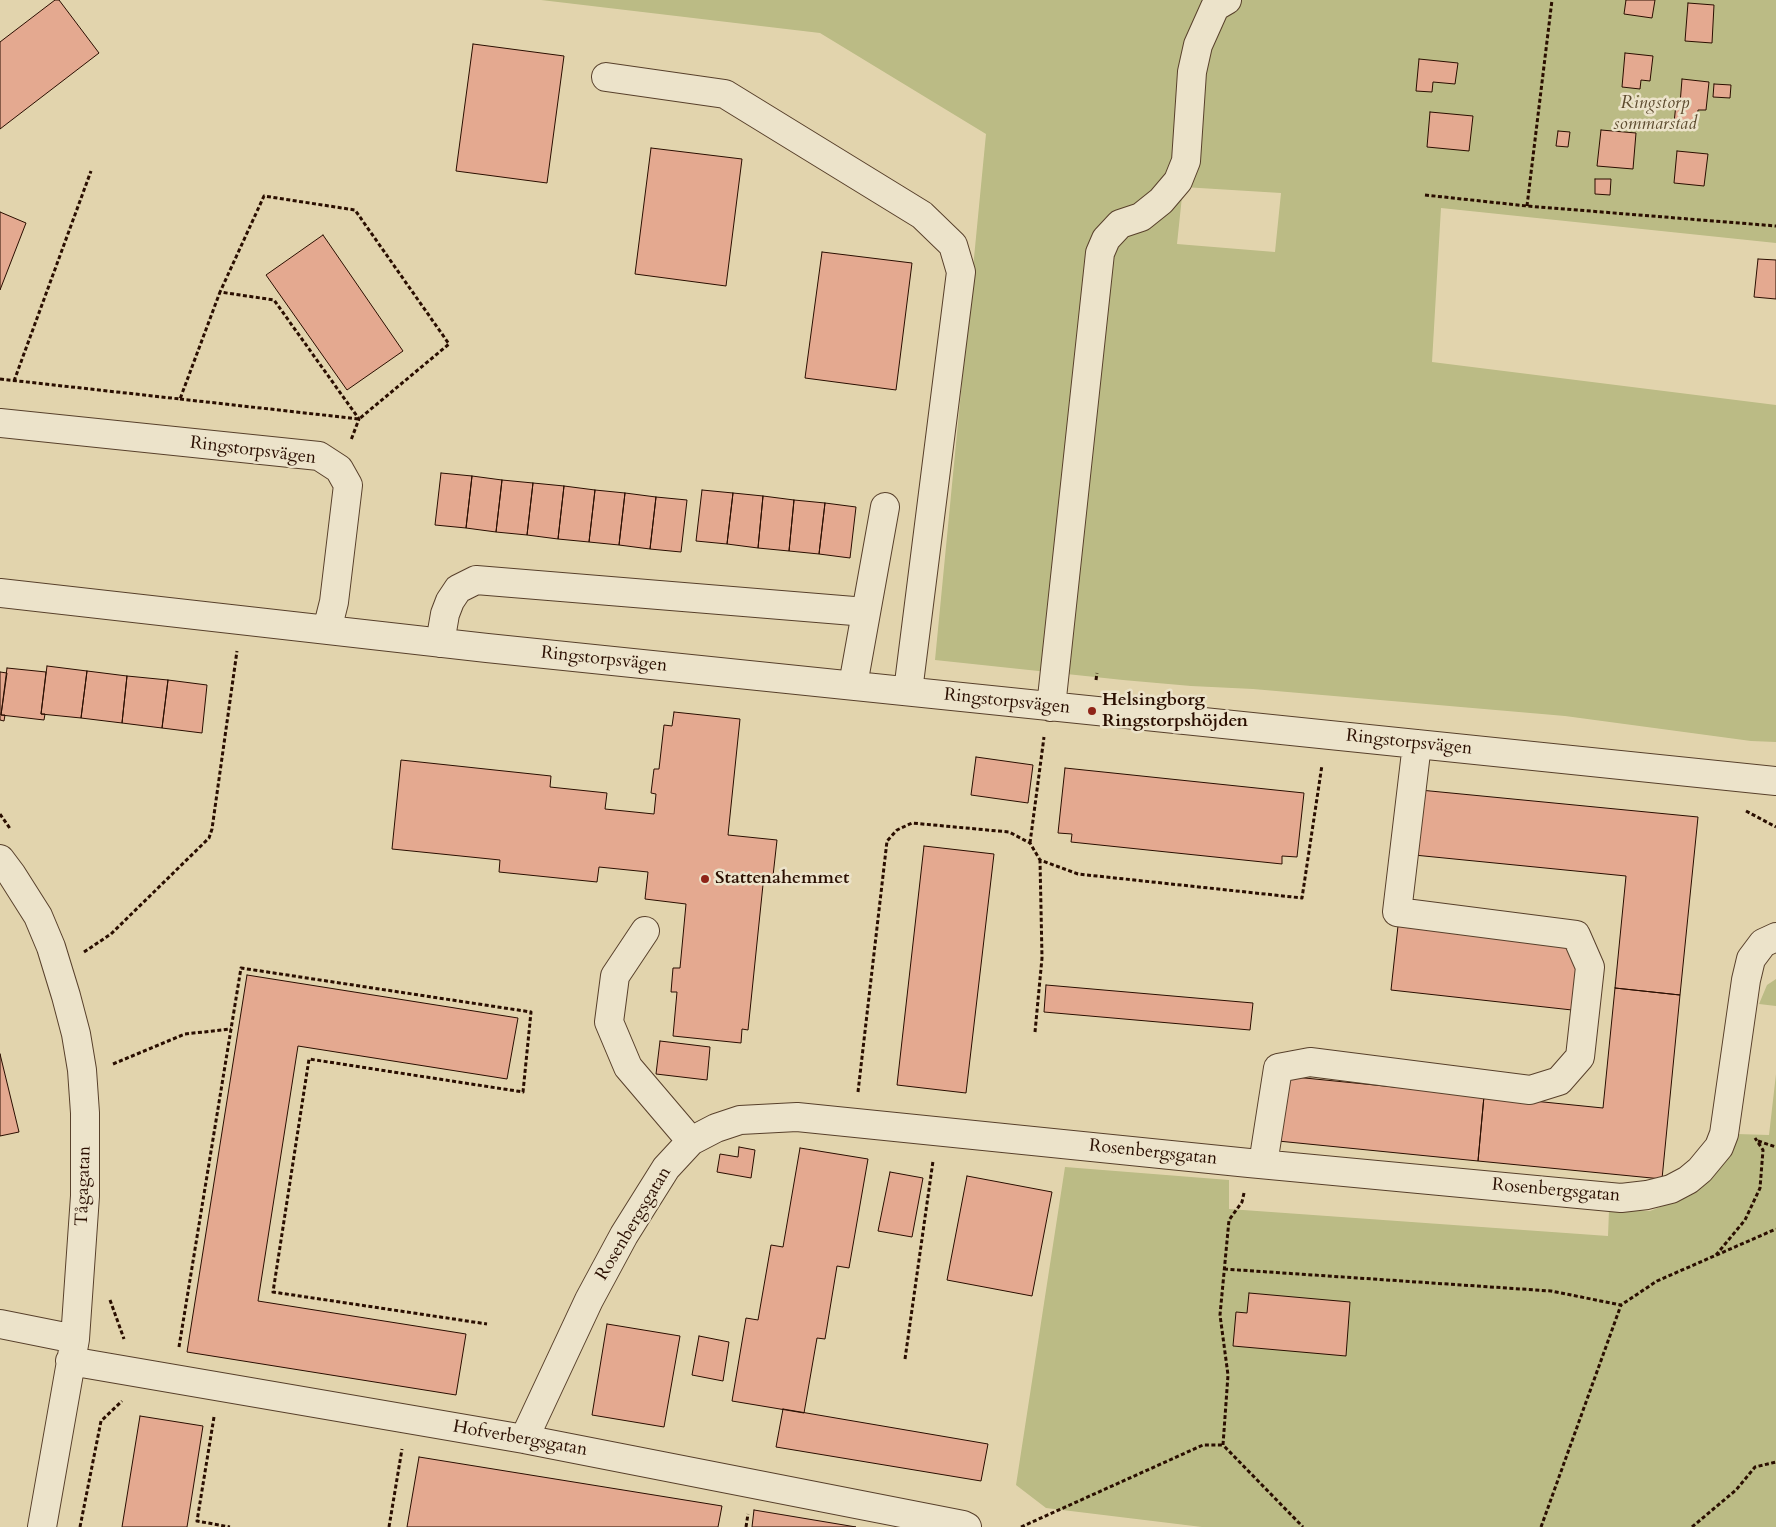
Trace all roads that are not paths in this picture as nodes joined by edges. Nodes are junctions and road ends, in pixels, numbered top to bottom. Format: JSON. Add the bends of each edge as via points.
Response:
{"nodes":[{"id":1,"x":1227,"y":0,"type":"edge"},
{"id":2,"x":606,"y":76,"type":"dead end"},
{"id":3,"x":0,"y":423,"type":"edge"},
{"id":4,"x":884,"y":507,"type":"dead end"},
{"id":5,"x":0,"y":592,"type":"edge"},
{"id":6,"x":866,"y":612,"type":"junction"},
{"id":7,"x":327,"y":630,"type":"junction"},
{"id":8,"x":440,"y":643,"type":"junction"},
{"id":9,"x":854,"y":685,"type":"junction"},
{"id":10,"x":908,"y":691,"type":"junction"},
{"id":11,"x":1048,"y":718,"type":"junction"},
{"id":12,"x":1417,"y":744,"type":"junction"},
{"id":13,"x":1776,"y":781,"type":"edge"},
{"id":14,"x":0,"y":859,"type":"edge"},
{"id":15,"x":645,"y":931,"type":"dead end"},
{"id":16,"x":1776,"y":937,"type":"edge"},
{"id":17,"x":691,"y":1141,"type":"junction"},
{"id":18,"x":1256,"y":1163,"type":"junction"},
{"id":19,"x":0,"y":1324,"type":"edge"},
{"id":20,"x":72,"y":1350,"type":"junction"},
{"id":21,"x":524,"y":1439,"type":"junction"},
{"id":22,"x":42,"y":1527,"type":"edge"},
{"id":23,"x":967,"y":1527,"type":"edge"}],
"edges":[{"from":1,"to":11,"type":"street","via":[[1215,7],[1198,45],[1192,72],[1186,161],[1178,181],[1141,217],[1120,224],[1106,239],[1100,253]]},
{"from":2,"to":10,"type":"street","via":[[725,94],[922,215],[953,245],[961,272]]},
{"from":3,"to":7,"type":"street","name":"Ringstorpsvägen","via":[[319,456],[339,469],[348,485],[334,602]]},
{"from":4,"to":6,"type":"street"},
{"from":5,"to":7,"type":"street","name":"Ringstorpsvägen"},
{"from":6,"to":8,"type":"street","via":[[476,580],[458,589],[450,601]]},
{"from":6,"to":9,"type":"street"},
{"from":7,"to":8,"type":"street","name":"Ringstorpsvägen"},
{"from":8,"to":9,"type":"street","name":"Ringstorpsvägen"},
{"from":9,"to":10,"type":"street","name":"Ringstorpsvägen"},
{"from":10,"to":11,"type":"street","name":"Ringstorpsvägen"},
{"from":11,"to":12,"type":"street","name":"Ringstorpsvägen"},
{"from":12,"to":13,"type":"street","name":"Ringstorpsvägen"},
{"from":12,"to":18,"type":"street","via":[[1397,912],[1576,935],[1590,967],[1580,1057],[1559,1081],[1530,1090],[1310,1062],[1278,1068]]},
{"from":14,"to":20,"type":"street","name":"Tågagatan","via":[[38,916],[51,947],[80,1061],[86,1113],[85,1196]]},
{"from":15,"to":17,"type":"street","via":[[615,976],[608,1022],[628,1067]]},
{"from":16,"to":18,"type":"street","name":"Rosenbergsgatan","via":[[1762,943],[1751,959],[1724,1134],[1719,1147],[1700,1170],[1670,1189],[1621,1198]]},
{"from":17,"to":18,"type":"street","name":"Rosenbergsgatan","via":[[740,1120],[797,1117]]},
{"from":17,"to":21,"type":"street","name":"Rosenbergsgatan","via":[[666,1168],[624,1235],[588,1300]]},
{"from":19,"to":20,"type":"street","name":"Hofverbergsgatan"},
{"from":20,"to":21,"type":"street","name":"Hofverbergsgatan","via":[[173,1379]]},
{"from":20,"to":22,"type":"street","name":"Tågagatan"},
{"from":21,"to":23,"type":"street","name":"Hofverbergsgatan"}]}
